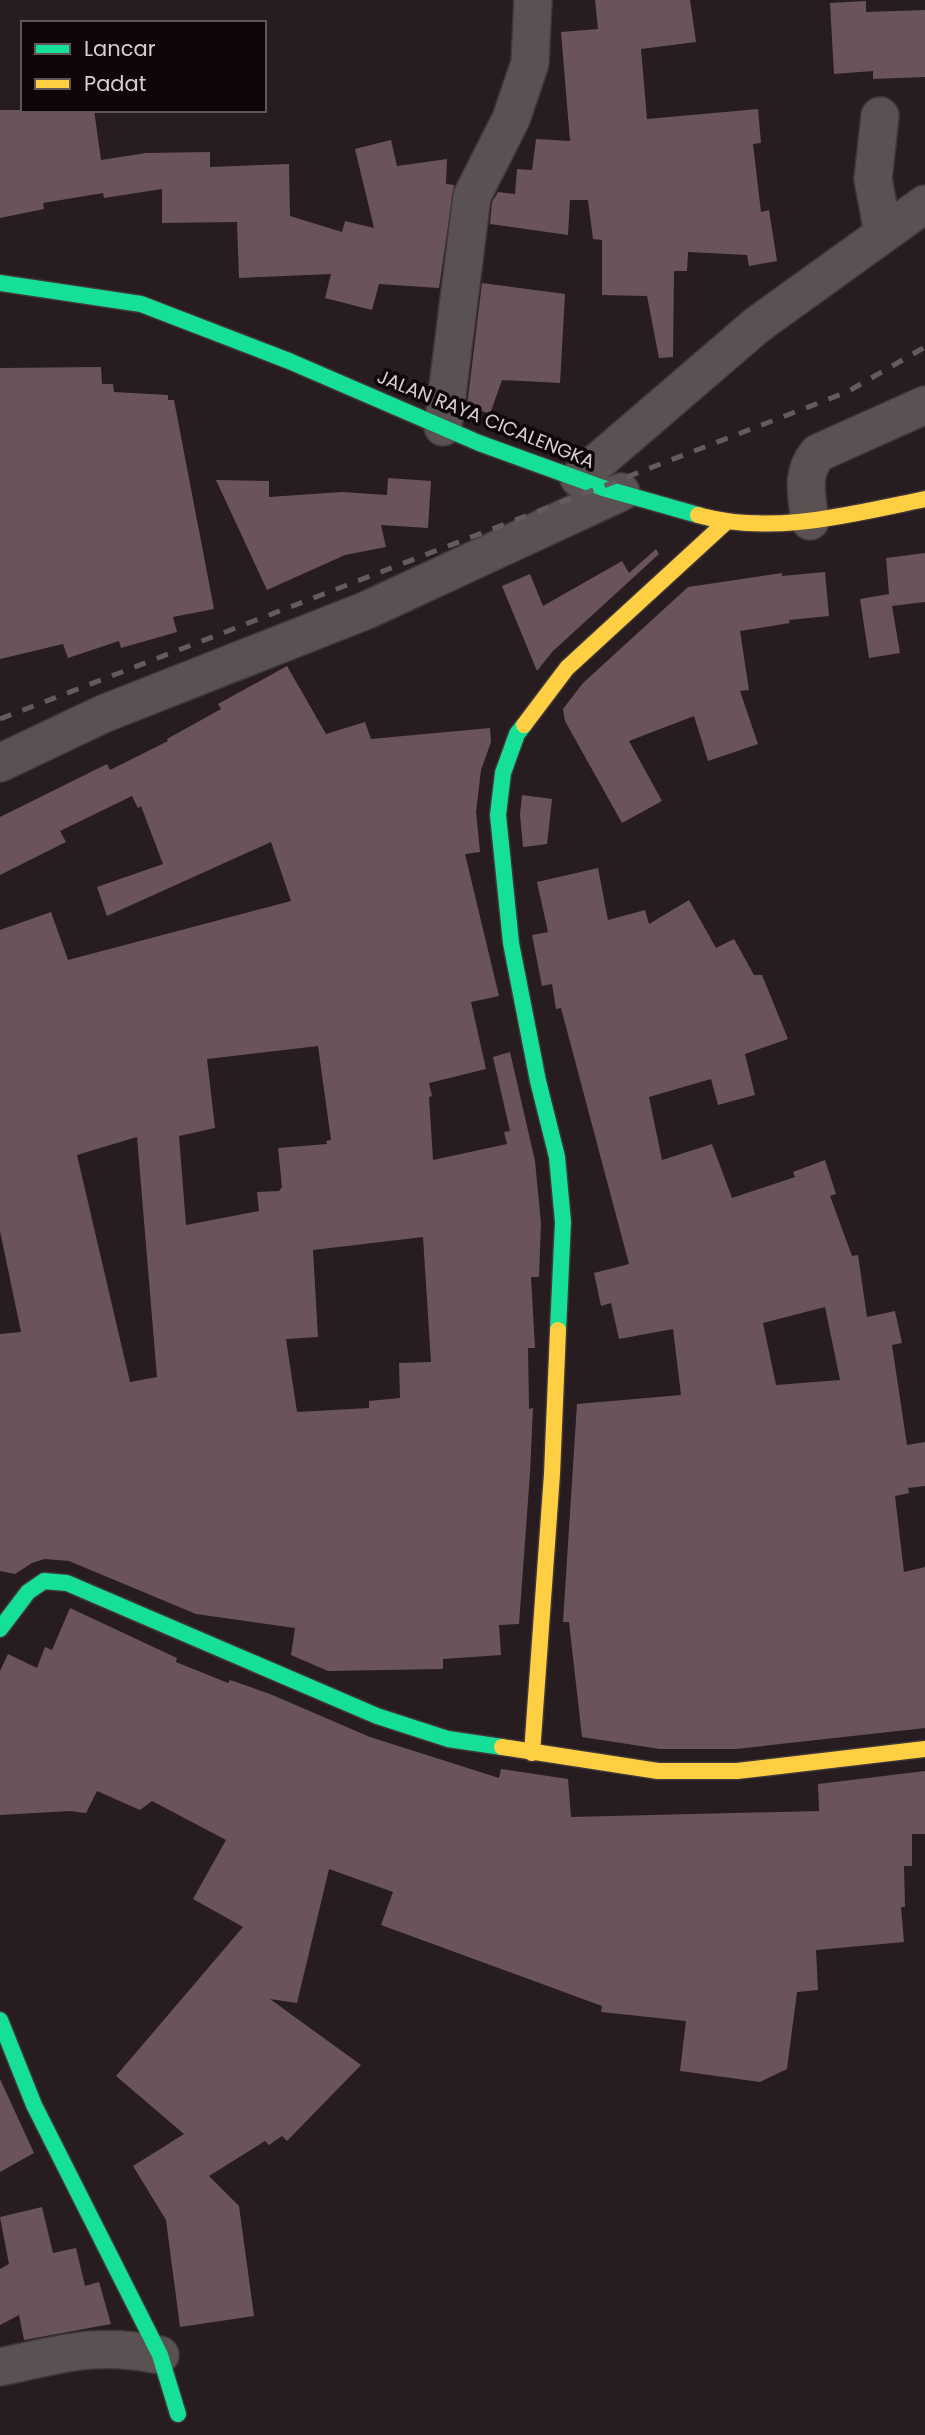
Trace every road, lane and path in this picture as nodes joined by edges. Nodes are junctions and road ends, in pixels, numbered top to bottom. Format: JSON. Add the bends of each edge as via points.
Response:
{"nodes":[{"id":1,"x":533,"y":0,"type":"edge"},
{"id":2,"x":880,"y":116,"type":"dead end"},
{"id":3,"x":925,"y":204,"type":"edge"},
{"id":4,"x":883,"y":233,"type":"junction"},
{"id":5,"x":0,"y":283,"type":"edge"},
{"id":6,"x":925,"y":405,"type":"edge"},
{"id":7,"x":443,"y":427,"type":"junction"},
{"id":8,"x":579,"y":478,"type":"junction"},
{"id":9,"x":621,"y":492,"type":"junction"},
{"id":10,"x":925,"y":499,"type":"edge"},
{"id":11,"x":810,"y":521,"type":"junction"},
{"id":12,"x":725,"y":523,"type":"junction"},
{"id":13,"x":0,"y":763,"type":"edge"},
{"id":14,"x":0,"y":1629,"type":"edge"},
{"id":15,"x":925,"y":1749,"type":"edge"},
{"id":16,"x":532,"y":1753,"type":"junction"},
{"id":17,"x":0,"y":2020,"type":"edge"},
{"id":18,"x":160,"y":2355,"type":"junction"},
{"id":19,"x":0,"y":2367,"type":"edge"},
{"id":20,"x":178,"y":2414,"type":"dead end"}],
"edges":[{"from":1,"to":7,"type":"street","via":[[530,64],[511,118],[472,196]]},
{"from":2,"to":4,"type":"street","via":[[873,179]]},
{"from":3,"to":4,"type":"street"},
{"from":4,"to":8,"type":"street","via":[[757,325]]},
{"from":5,"to":7,"type":"street","name":"JALAN RAYA CICALENGKA","via":[[141,304]]},
{"from":6,"to":11,"type":"street","via":[[818,453],[805,479]]},
{"from":7,"to":8,"type":"street","name":"JALAN RAYA CICALENGKA"},
{"from":8,"to":9,"type":"street","name":"JALAN RAYA CICALENGKA"},
{"from":9,"to":12,"type":"street","name":"JALAN RAYA CICALENGKA"},
{"from":9,"to":13,"type":"street","via":[[367,610],[103,714]]},
{"from":10,"to":11,"type":"street","name":"JALAN RAYA CICALENGKA"},
{"from":11,"to":12,"type":"street","name":"JALAN RAYA CICALENGKA"},
{"from":12,"to":16,"type":"street","via":[[567,668],[517,734],[503,773],[498,815],[511,943],[557,1157],[563,1222],[552,1474]]},
{"from":14,"to":16,"type":"street","via":[[28,1592],[44,1581],[67,1583],[377,1716],[448,1739]]},
{"from":15,"to":16,"type":"street","via":[[737,1771],[658,1771]]},
{"from":17,"to":18,"type":"street","via":[[34,2105]]},
{"from":18,"to":19,"type":"street","via":[[124,2347],[90,2348]]},
{"from":18,"to":20,"type":"street"}]}
